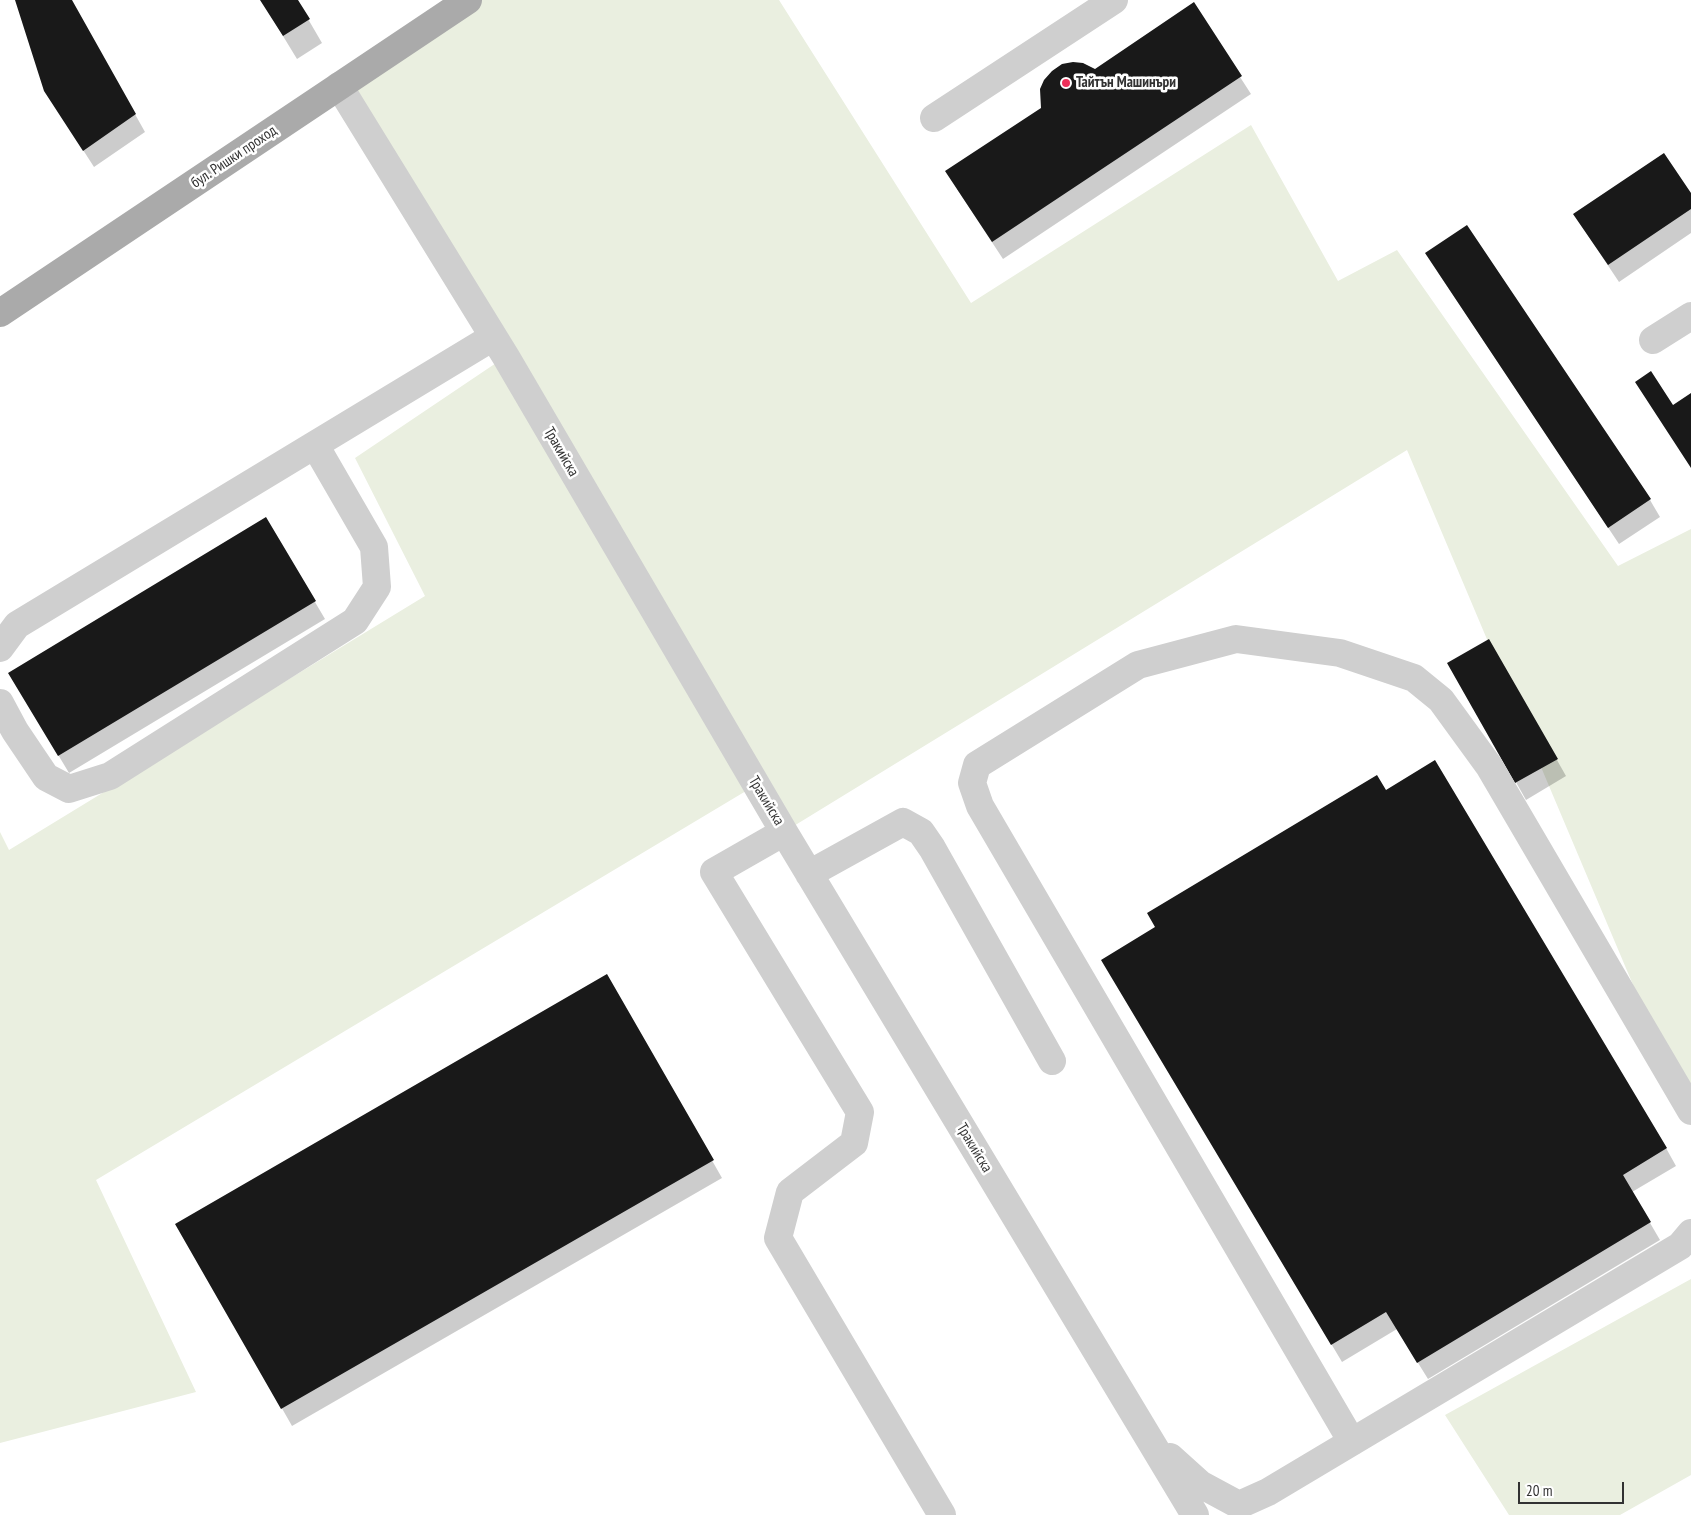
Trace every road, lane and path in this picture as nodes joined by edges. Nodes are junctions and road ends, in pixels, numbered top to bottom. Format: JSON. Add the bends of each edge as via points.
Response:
{"nodes":[{"id":1,"x":468,"y":0,"type":"edge"},
{"id":2,"x":1114,"y":0,"type":"edge"},
{"id":3,"x":340,"y":86,"type":"junction"},
{"id":4,"x":934,"y":118,"type":"dead end"},
{"id":5,"x":0,"y":313,"type":"edge"},
{"id":6,"x":1691,"y":316,"type":"edge"},
{"id":7,"x":493,"y":337,"type":"junction"},
{"id":8,"x":1653,"y":340,"type":"dead end"},
{"id":9,"x":315,"y":445,"type":"junction"},
{"id":10,"x":0,"y":648,"type":"edge"},
{"id":11,"x":0,"y":703,"type":"edge"},
{"id":12,"x":784,"y":832,"type":"junction"},
{"id":13,"x":809,"y":874,"type":"junction"},
{"id":14,"x":1052,"y":1062,"type":"dead end"},
{"id":15,"x":1691,"y":1111,"type":"edge"},
{"id":16,"x":1691,"y":1233,"type":"edge"},
{"id":17,"x":1147,"y":1436,"type":"junction"},
{"id":18,"x":1352,"y":1442,"type":"junction"},
{"id":19,"x":942,"y":1515,"type":"edge"},
{"id":20,"x":1195,"y":1515,"type":"edge"}],
"edges":[{"from":1,"to":3,"type":"main road","name":"бул. Ришки проход"},
{"from":2,"to":4,"type":"street"},
{"from":3,"to":5,"type":"main road","name":"бул. Ришки проход"},
{"from":3,"to":7,"type":"street","name":"Тракийска"},
{"from":6,"to":8,"type":"street"},
{"from":7,"to":9,"type":"street"},
{"from":7,"to":12,"type":"street","name":"Тракийска"},
{"from":9,"to":10,"type":"street","via":[[17,625]]},
{"from":9,"to":11,"type":"street","via":[[374,547],[377,586],[355,621],[110,776],[69,788],[46,777]]},
{"from":12,"to":13,"type":"street","name":"Тракийска"},
{"from":12,"to":19,"type":"street","via":[[714,872],[860,1112],[854,1143],[790,1192],[778,1238]]},
{"from":13,"to":14,"type":"street","via":[[903,822],[921,832]]},
{"from":13,"to":17,"type":"street","name":"Тракийска"},
{"from":15,"to":18,"type":"street","via":[[1489,766],[1440,700],[1414,678],[1340,653],[1236,639],[1138,665],[977,766],[972,783],[980,806]]},
{"from":16,"to":18,"type":"street","via":[[1680,1246]]},
{"from":17,"to":18,"type":"street","via":[[1200,1484],[1239,1505],[1268,1492]]},
{"from":17,"to":20,"type":"street","name":"Тракийска"}]}
